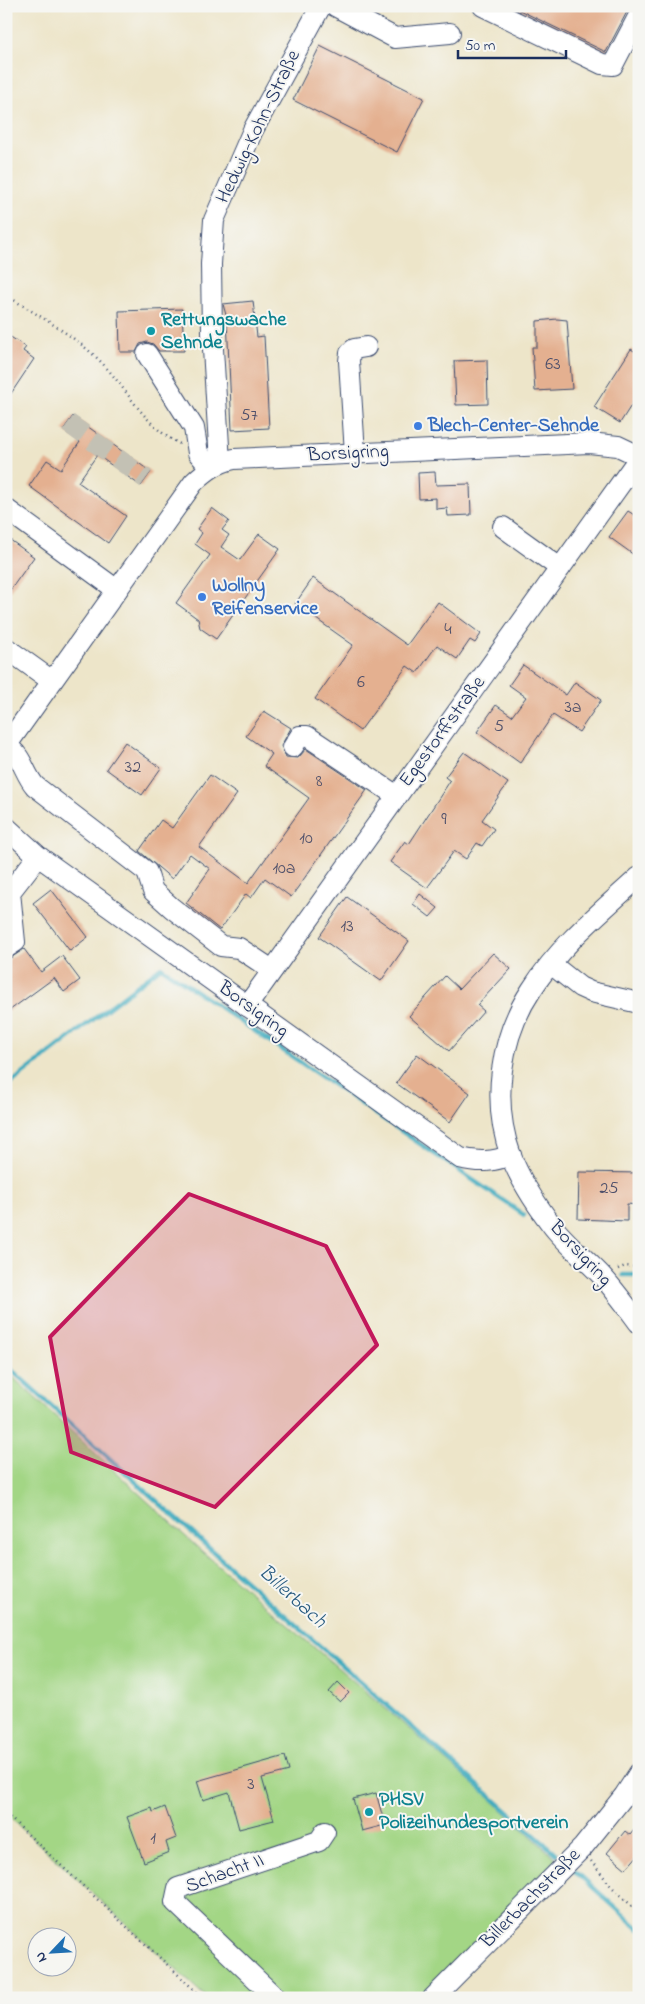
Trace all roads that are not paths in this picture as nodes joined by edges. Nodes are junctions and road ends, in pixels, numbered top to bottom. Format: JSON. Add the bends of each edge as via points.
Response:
{"nodes":[{"id":1,"x":321,"y":6,"type":"edge"},
{"id":2,"x":335,"y":6,"type":"edge"},
{"id":3,"x":483,"y":6,"type":"edge"},
{"id":4,"x":639,"y":15,"type":"edge"},
{"id":5,"x":450,"y":33,"type":"dead end"},
{"id":6,"x":366,"y":347,"type":"dead end"},
{"id":7,"x":147,"y":354,"type":"dead end"},
{"id":8,"x":355,"y":453,"type":"junction"},
{"id":9,"x":639,"y":457,"type":"edge"},
{"id":10,"x":209,"y":461,"type":"junction"},
{"id":11,"x":6,"y":509,"type":"edge"},
{"id":12,"x":503,"y":527,"type":"dead end"},
{"id":13,"x":560,"y":568,"type":"junction"},
{"id":14,"x":117,"y":590,"type":"junction"},
{"id":15,"x":6,"y":648,"type":"edge"},
{"id":16,"x":52,"y":681,"type":"junction"},
{"id":17,"x":13,"y":724,"type":"edge"},
{"id":18,"x":6,"y":746,"type":"edge"},
{"id":19,"x":293,"y":747,"type":"dead end"},
{"id":20,"x":397,"y":796,"type":"junction"},
{"id":21,"x":6,"y":827,"type":"edge"},
{"id":22,"x":38,"y":856,"type":"junction"},
{"id":23,"x":639,"y":877,"type":"edge"},
{"id":24,"x":8,"y":892,"type":"edge"},
{"id":25,"x":6,"y":948,"type":"edge"},
{"id":26,"x":551,"y":964,"type":"junction"},
{"id":27,"x":272,"y":970,"type":"junction"},
{"id":28,"x":639,"y":1003,"type":"edge"},
{"id":29,"x":247,"y":1006,"type":"junction"},
{"id":30,"x":511,"y":1155,"type":"junction"},
{"id":31,"x":639,"y":1323,"type":"edge"},
{"id":32,"x":639,"y":1773,"type":"edge"},
{"id":33,"x":632,"y":1801,"type":"edge"},
{"id":34,"x":325,"y":1832,"type":"dead end"},
{"id":35,"x":276,"y":1998,"type":"edge"},
{"id":36,"x":433,"y":1998,"type":"edge"}],
"edges":[{"from":1,"to":10,"type":"street","name":"Hedwig-Kohn-Straße","via":[[253,130],[214,220]]},
{"from":2,"to":5,"type":"street","via":[[394,38]]},
{"from":3,"to":4,"type":"street","via":[[602,64],[613,65]]},
{"from":6,"to":8,"type":"street","via":[[354,349],[349,361]]},
{"from":7,"to":10,"type":"street","via":[[194,428]]},
{"from":8,"to":9,"type":"street","name":"Borsigring","via":[[589,443],[618,446]]},
{"from":8,"to":10,"type":"street","name":"Borsigring"},
{"from":9,"to":13,"type":"street","name":"Egestorffstraße"},
{"from":10,"to":14,"type":"street"},
{"from":11,"to":14,"type":"street"},
{"from":12,"to":13,"type":"street"},
{"from":13,"to":20,"type":"street","name":"Egestorffstraße"},
{"from":14,"to":16,"type":"street"},
{"from":15,"to":16,"type":"street"},
{"from":16,"to":17,"type":"street"},
{"from":17,"to":18,"type":"street"},
{"from":18,"to":27,"type":"street","via":[[16,751],[35,786],[146,872],[153,891],[172,908],[221,946],[240,948]]},
{"from":19,"to":20,"type":"street","via":[[300,736],[307,736]]},
{"from":20,"to":27,"type":"street","name":"Egestorffstraße"},
{"from":21,"to":22,"type":"street","name":"Borsigring"},
{"from":22,"to":24,"type":"street"},
{"from":22,"to":29,"type":"street","name":"Borsigring"},
{"from":23,"to":26,"type":"street","name":"Borsigring","via":[[571,939]]},
{"from":24,"to":25,"type":"street","via":[[15,942]]},
{"from":26,"to":28,"type":"street","via":[[591,992]]},
{"from":26,"to":30,"type":"street","name":"Borsigring","via":[[531,989],[503,1057],[500,1089]]},
{"from":27,"to":29,"type":"street","name":"Egestorffstraße"},
{"from":29,"to":30,"type":"street","name":"Borsigring","via":[[460,1158],[493,1162]]},
{"from":30,"to":31,"type":"street","name":"Borsigring","via":[[552,1226],[602,1276]]},
{"from":32,"to":33,"type":"street","name":"Billerbachstraße"},
{"from":33,"to":36,"type":"street","name":"Billerbachstraße"},
{"from":34,"to":35,"type":"street","name":"Schacht II","via":[[319,1841],[178,1888],[176,1902]]}]}
